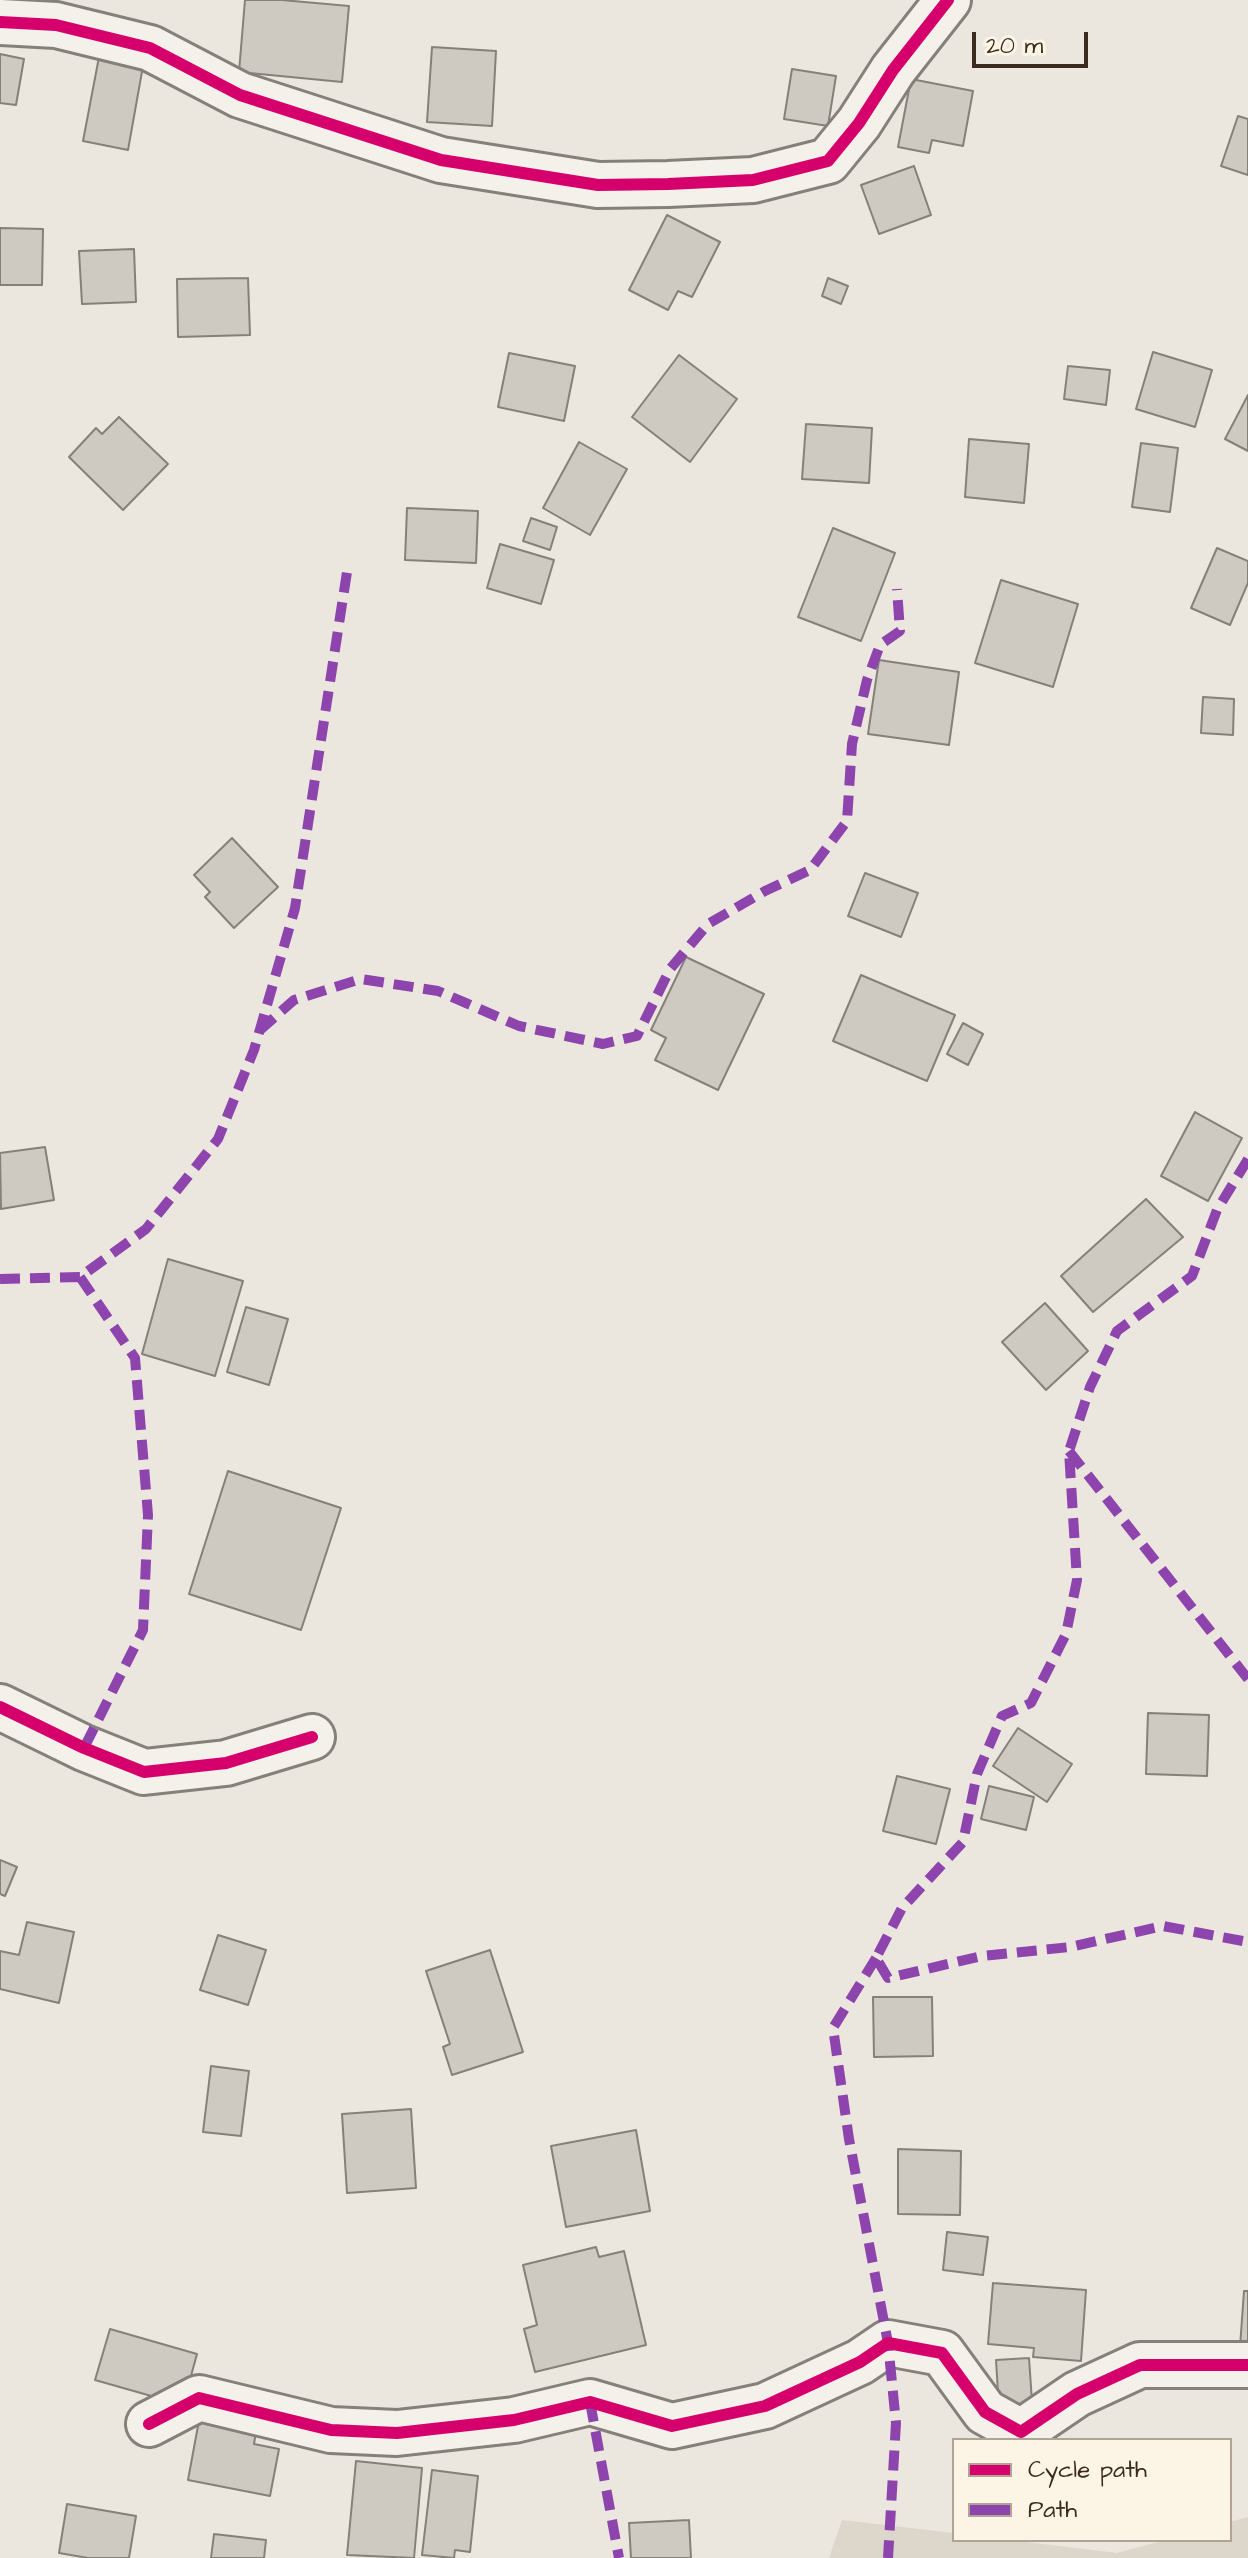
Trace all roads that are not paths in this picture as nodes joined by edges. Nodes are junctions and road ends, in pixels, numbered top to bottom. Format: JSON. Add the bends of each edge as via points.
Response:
{"nodes":[{"id":1,"x":948,"y":0,"type":"edge"},
{"id":2,"x":0,"y":22,"type":"edge"},
{"id":3,"x":0,"y":1707,"type":"edge"},
{"id":4,"x":312,"y":1737,"type":"dead end"},
{"id":5,"x":1248,"y":2365,"type":"edge"},
{"id":6,"x":149,"y":2424,"type":"dead end"}],
"edges":[{"from":1,"to":2,"type":"street","via":[[828,161],[753,180],[668,184],[598,185],[441,160],[240,95],[150,48],[56,25]]},
{"from":3,"to":4,"type":"street","via":[[144,1772],[226,1763]]},
{"from":5,"to":6,"type":"street","via":[[1140,2365],[1077,2394],[1021,2432],[985,2412],[942,2353],[888,2343],[860,2362],[765,2406],[672,2426],[590,2402],[514,2420],[397,2433],[331,2430],[199,2398]]}]}
